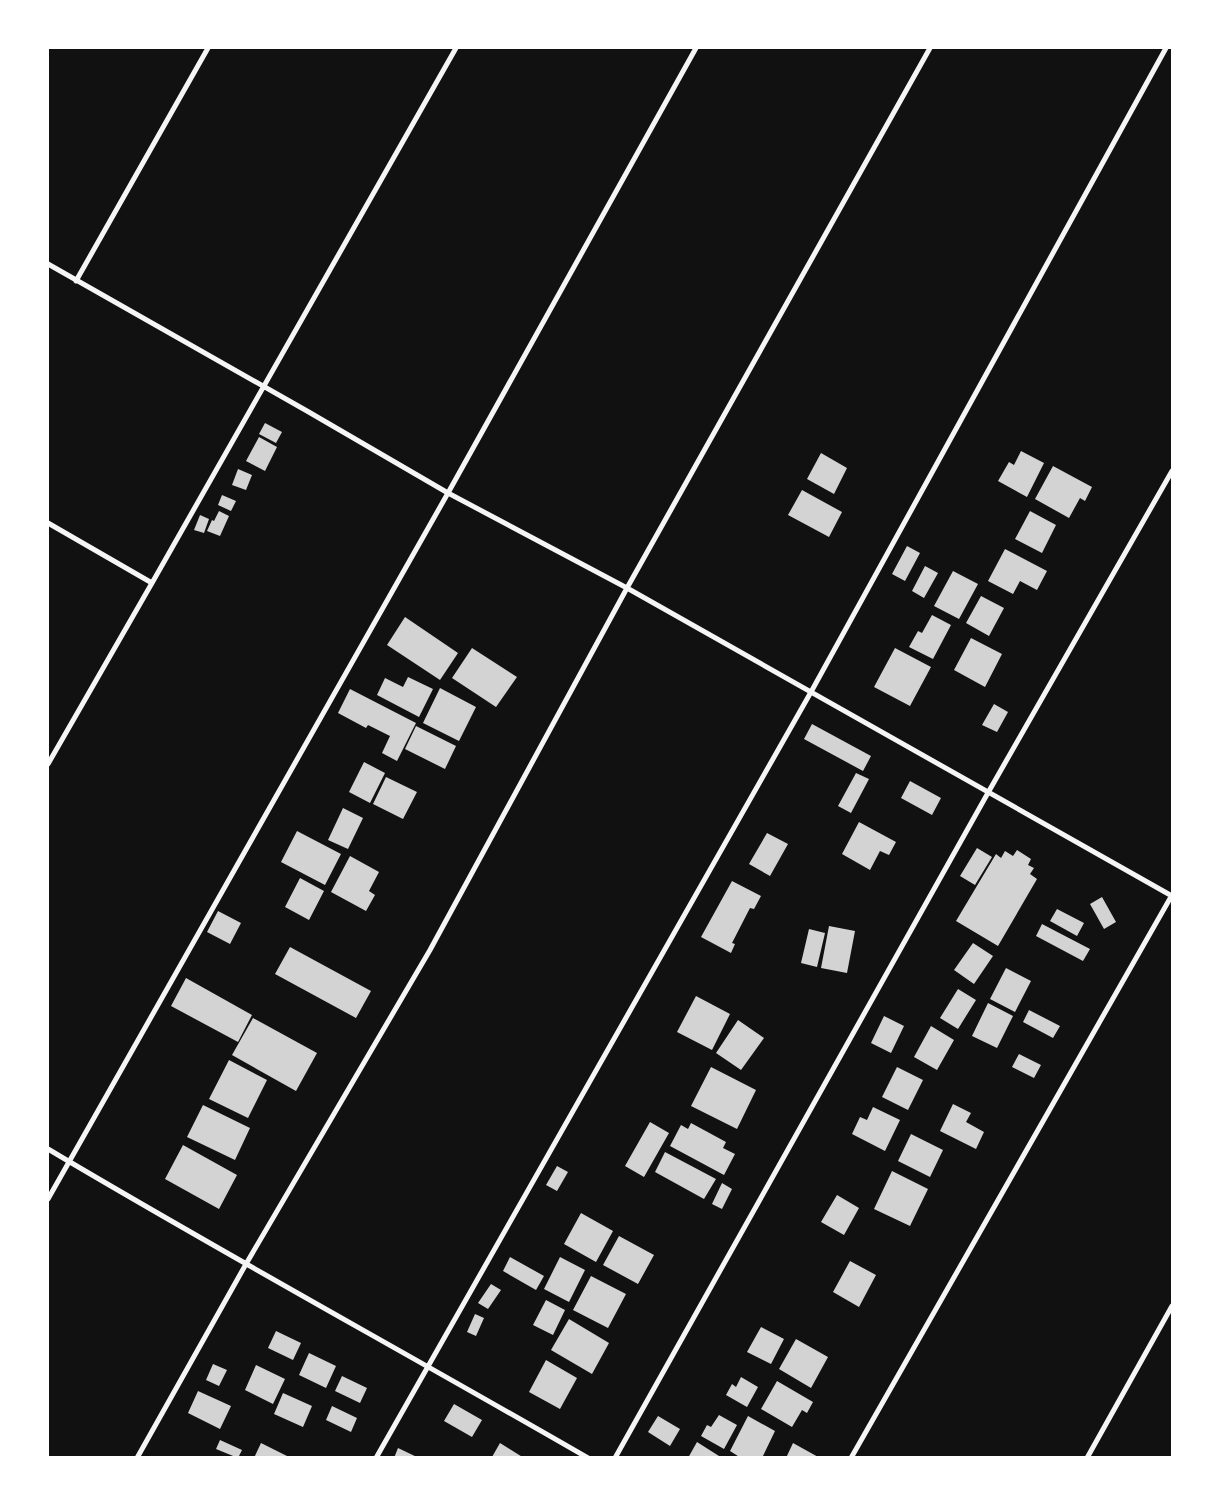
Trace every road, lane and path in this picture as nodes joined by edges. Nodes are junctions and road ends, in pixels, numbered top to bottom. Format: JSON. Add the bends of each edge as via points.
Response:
{"nodes":[{"id":1,"x":208,"y":48,"type":"edge"},
{"id":2,"x":456,"y":48,"type":"edge"},
{"id":3,"x":696,"y":48,"type":"edge"},
{"id":4,"x":930,"y":48,"type":"edge"},
{"id":5,"x":1166,"y":48,"type":"edge"},
{"id":6,"x":48,"y":264,"type":"edge"},
{"id":7,"x":76,"y":281,"type":"junction"},
{"id":8,"x":264,"y":386,"type":"junction"},
{"id":9,"x":1172,"y":471,"type":"edge"},
{"id":10,"x":448,"y":493,"type":"junction"},
{"id":11,"x":48,"y":523,"type":"edge"},
{"id":12,"x":152,"y":583,"type":"junction"},
{"id":13,"x":627,"y":588,"type":"junction"},
{"id":14,"x":812,"y":692,"type":"junction"},
{"id":15,"x":48,"y":761,"type":"edge"},
{"id":16,"x":989,"y":791,"type":"junction"},
{"id":17,"x":1172,"y":896,"type":"edge"},
{"id":18,"x":48,"y":1149,"type":"edge"},
{"id":19,"x":69,"y":1162,"type":"junction"},
{"id":20,"x":48,"y":1199,"type":"edge"},
{"id":21,"x":246,"y":1264,"type":"junction"},
{"id":22,"x":1172,"y":1306,"type":"edge"},
{"id":23,"x":429,"y":1366,"type":"junction"},
{"id":24,"x":137,"y":1458,"type":"edge"},
{"id":25,"x":376,"y":1458,"type":"edge"},
{"id":26,"x":588,"y":1458,"type":"edge"},
{"id":27,"x":616,"y":1458,"type":"edge"},
{"id":28,"x":851,"y":1458,"type":"edge"},
{"id":29,"x":1086,"y":1458,"type":"edge"}],
"edges":[{"from":1,"to":7,"type":"street"},
{"from":2,"to":8,"type":"street"},
{"from":3,"to":10,"type":"street"},
{"from":4,"to":13,"type":"street"},
{"from":5,"to":14,"type":"street"},
{"from":6,"to":7,"type":"street"},
{"from":7,"to":8,"type":"street"},
{"from":8,"to":10,"type":"street"},
{"from":8,"to":12,"type":"street"},
{"from":9,"to":16,"type":"street"},
{"from":10,"to":13,"type":"street"},
{"from":10,"to":19,"type":"street"},
{"from":11,"to":12,"type":"street"},
{"from":12,"to":15,"type":"street"},
{"from":13,"to":14,"type":"street"},
{"from":13,"to":21,"type":"street","via":[[430,950]]},
{"from":14,"to":16,"type":"street"},
{"from":14,"to":23,"type":"street"},
{"from":16,"to":17,"type":"street"},
{"from":16,"to":27,"type":"street"},
{"from":17,"to":28,"type":"street"},
{"from":18,"to":19,"type":"street"},
{"from":19,"to":20,"type":"street"},
{"from":19,"to":21,"type":"street"},
{"from":21,"to":23,"type":"street"},
{"from":21,"to":24,"type":"street"},
{"from":22,"to":29,"type":"street"},
{"from":23,"to":25,"type":"street"},
{"from":23,"to":26,"type":"street"}]}
